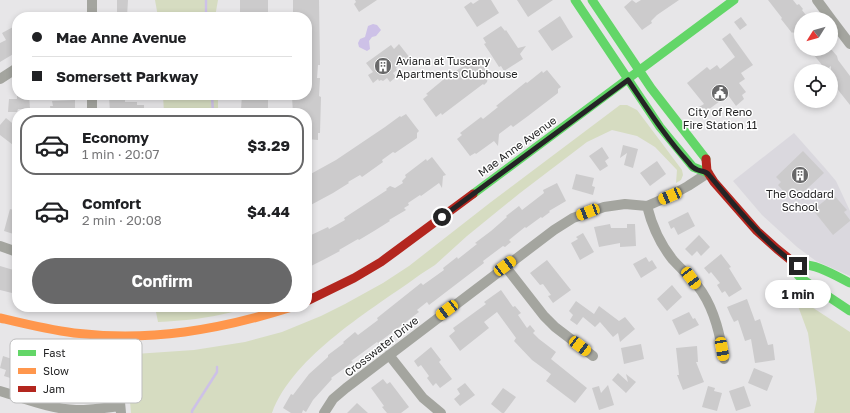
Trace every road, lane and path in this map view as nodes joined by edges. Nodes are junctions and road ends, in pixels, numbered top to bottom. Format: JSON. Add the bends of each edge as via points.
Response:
{"nodes":[{"id":1,"x":92,"y":0,"type":"edge"},
{"id":2,"x":575,"y":0,"type":"edge"},
{"id":3,"x":592,"y":0,"type":"edge"},
{"id":4,"x":734,"y":0,"type":"edge"},
{"id":5,"x":817,"y":0,"type":"edge"},
{"id":6,"x":92,"y":12,"type":"edge"},
{"id":7,"x":826,"y":12,"type":"edge"},
{"id":8,"x":838,"y":28,"type":"edge"},
{"id":9,"x":850,"y":44,"type":"edge"},
{"id":10,"x":640,"y":70,"type":"junction"},
{"id":11,"x":12,"y":71,"type":"edge"},
{"id":12,"x":0,"y":79,"type":"edge"},
{"id":13,"x":628,"y":80,"type":"junction"},
{"id":14,"x":708,"y":173,"type":"junction"},
{"id":15,"x":647,"y":206,"type":"junction"},
{"id":16,"x":0,"y":246,"type":"edge"},
{"id":17,"x":12,"y":250,"type":"edge"},
{"id":18,"x":505,"y":266,"type":"junction"},
{"id":19,"x":798,"y":266,"type":"junction"},
{"id":20,"x":850,"y":283,"type":"edge"},
{"id":21,"x":312,"y":299,"type":"edge"},
{"id":22,"x":850,"y":311,"type":"edge"},
{"id":23,"x":277,"y":312,"type":"edge"},
{"id":24,"x":0,"y":318,"type":"edge"},
{"id":25,"x":119,"y":337,"type":"joint"},
{"id":26,"x":389,"y":355,"type":"junction"},
{"id":27,"x":593,"y":356,"type":"dead end"},
{"id":28,"x":724,"y":359,"type":"dead end"},
{"id":29,"x":0,"y":391,"type":"edge"},
{"id":30,"x":10,"y":395,"type":"edge"},
{"id":31,"x":29,"y":403,"type":"edge"},
{"id":32,"x":41,"y":408,"type":"edge"},
{"id":33,"x":121,"y":409,"type":"edge"},
{"id":34,"x":324,"y":413,"type":"edge"},
{"id":35,"x":441,"y":413,"type":"edge"}],
"edges":[{"from":1,"to":6,"type":"street"},
{"from":2,"to":13,"type":"main road"},
{"from":3,"to":10,"type":"main road"},
{"from":4,"to":10,"type":"main road","name":"Mae Anne Avenue"},
{"from":5,"to":7,"type":"street"},
{"from":8,"to":9,"type":"street"},
{"from":10,"to":13,"type":"main road","name":"Mae Anne Avenue"},
{"from":10,"to":14,"type":"main road","via":[[706,158]]},
{"from":11,"to":12,"type":"street"},
{"from":13,"to":14,"type":"main road","via":[[660,127],[689,163],[698,170]]},
{"from":13,"to":21,"type":"main road","name":"Mae Anne Avenue","via":[[381,262]]},
{"from":14,"to":15,"type":"street","name":"Crosswater Drive","via":[[670,196]]},
{"from":14,"to":19,"type":"main road","via":[[760,234]]},
{"from":15,"to":18,"type":"street","name":"Crosswater Drive","via":[[625,204],[604,207],[573,218]]},
{"from":15,"to":28,"type":"street","via":[[657,237],[665,250],[691,278],[711,308],[717,323]]},
{"from":16,"to":17,"type":"street"},
{"from":18,"to":26,"type":"street","name":"Crosswater Drive"},
{"from":18,"to":27,"type":"street","via":[[544,316]]},
{"from":19,"to":20,"type":"main road","via":[[811,265]]},
{"from":19,"to":22,"type":"main road","via":[[798,275],[802,279]]},
{"from":23,"to":25,"type":"main road","via":[[209,330]]},
{"from":24,"to":25,"type":"main road","via":[[77,334]]},
{"from":26,"to":34,"type":"street","name":"Crosswater Drive","via":[[333,399]]},
{"from":26,"to":35,"type":"street","via":[[423,398]]},
{"from":29,"to":30,"type":"street"},
{"from":31,"to":32,"type":"street"},
{"from":32,"to":33,"type":"street"}]}
